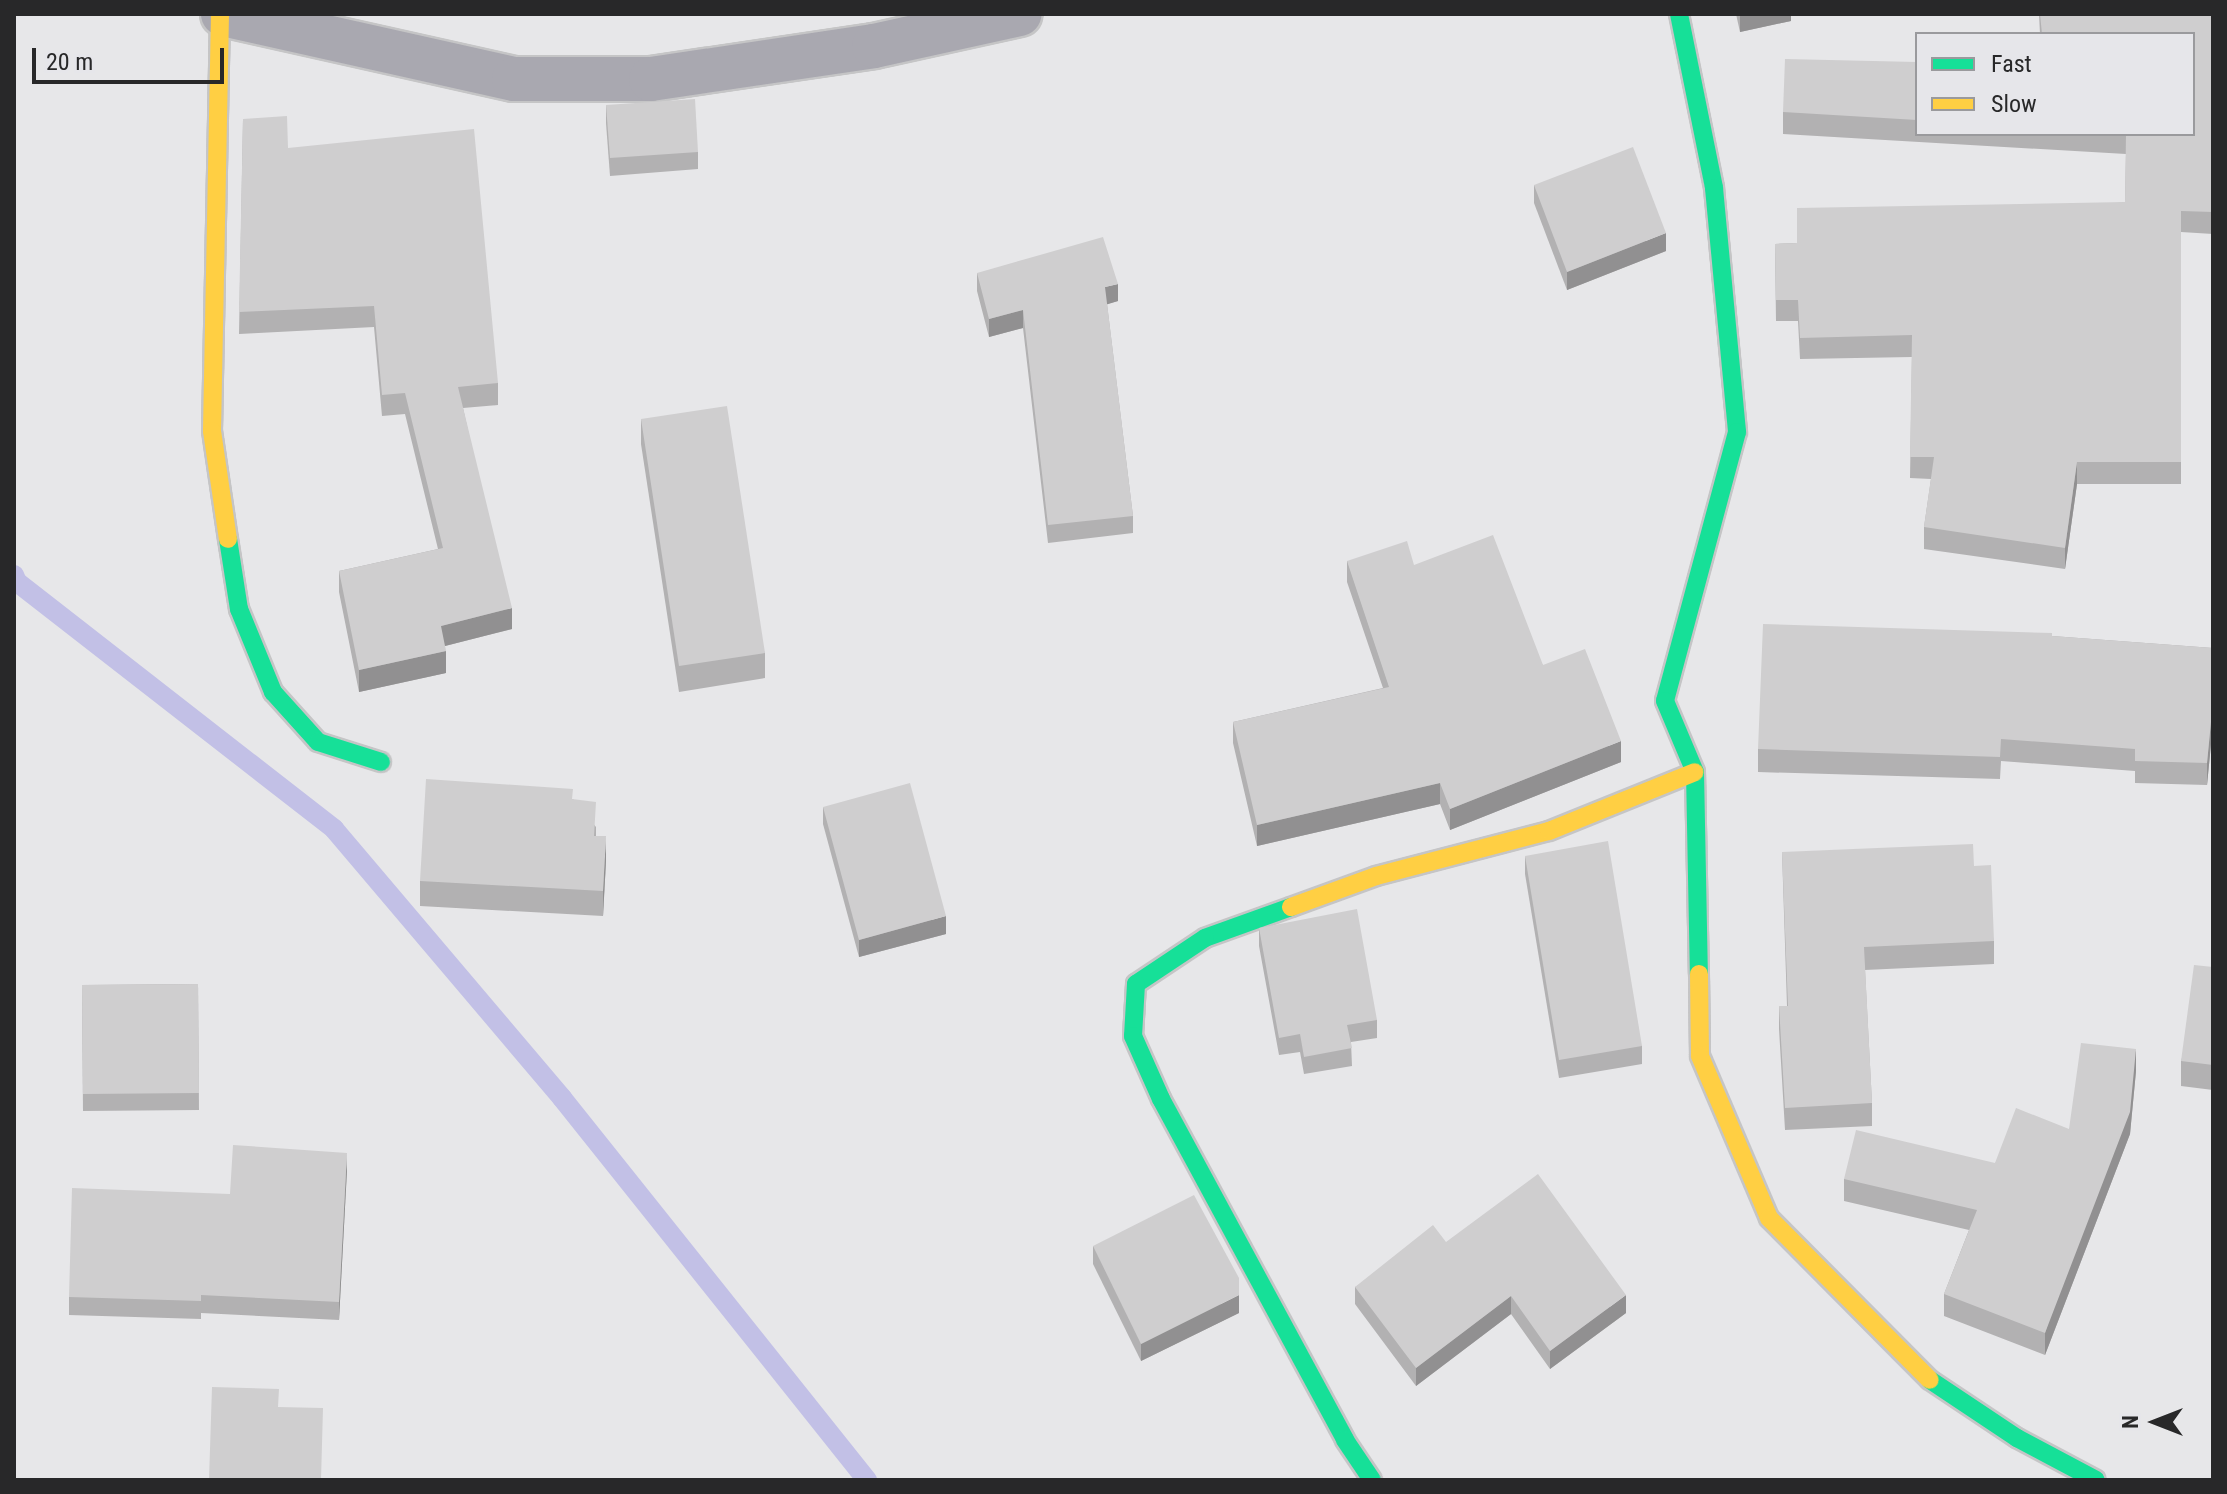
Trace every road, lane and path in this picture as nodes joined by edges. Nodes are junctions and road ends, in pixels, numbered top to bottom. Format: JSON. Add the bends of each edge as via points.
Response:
{"nodes":[{"id":1,"x":222,"y":14,"type":"edge"},
{"id":2,"x":1020,"y":14,"type":"edge"},
{"id":3,"x":1679,"y":14,"type":"edge"},
{"id":4,"x":381,"y":762,"type":"dead end"},
{"id":5,"x":1695,"y":772,"type":"junction"},
{"id":6,"x":1372,"y":1480,"type":"edge"},
{"id":7,"x":2096,"y":1480,"type":"edge"}],
"edges":[{"from":1,"to":2,"type":"street","via":[[514,79],[651,79],[874,46]]},
{"from":1,"to":4,"type":"street","via":[[212,431],[239,609],[273,692],[318,742]]},
{"from":3,"to":5,"type":"street","via":[[1714,188],[1737,432],[1665,701]]},
{"from":5,"to":6,"type":"street","via":[[1549,831],[1376,876],[1205,938],[1136,984],[1133,1036],[1161,1099],[1345,1440]]},
{"from":5,"to":7,"type":"street","via":[[1700,1056],[1769,1218],[1927,1378],[2017,1438]]}]}
